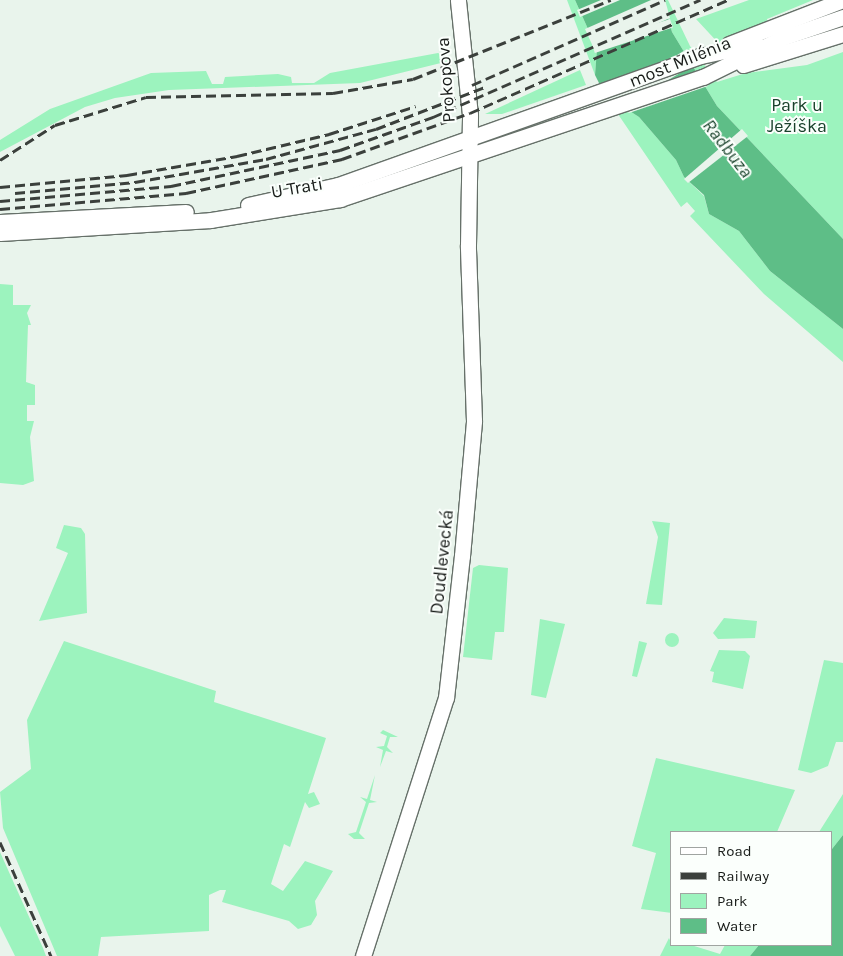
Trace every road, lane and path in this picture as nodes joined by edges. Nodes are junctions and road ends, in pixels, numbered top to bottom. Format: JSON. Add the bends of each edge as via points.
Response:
{"nodes":[{"id":1,"x":458,"y":0,"type":"edge"},
{"id":2,"x":841,"y":1,"type":"edge"},
{"id":3,"x":843,"y":17,"type":"edge"},
{"id":4,"x":843,"y":34,"type":"edge"},
{"id":5,"x":782,"y":38,"type":"junction"},
{"id":6,"x":700,"y":56,"type":"junction"},
{"id":7,"x":704,"y":77,"type":"junction"},
{"id":8,"x":583,"y":99,"type":"joint"},
{"id":9,"x":589,"y":117,"type":"joint"},
{"id":10,"x":469,"y":139,"type":"junction"},
{"id":11,"x":469,"y":158,"type":"junction"},
{"id":12,"x":0,"y":222,"type":"edge"},
{"id":13,"x":0,"y":233,"type":"edge"},
{"id":14,"x":363,"y":956,"type":"edge"}],
"edges":[{"from":1,"to":10,"type":"main road","name":"Prokopova"},
{"from":2,"to":6,"type":"main road"},
{"from":3,"to":5,"type":"main road","name":"most Milénia"},
{"from":4,"to":7,"type":"main road"},
{"from":5,"to":6,"type":"main road","name":"most Milénia"},
{"from":5,"to":7,"type":"main road","name":"most Milénia"},
{"from":6,"to":8,"type":"main road","name":"most Milénia"},
{"from":7,"to":9,"type":"main road","name":"most Milénia"},
{"from":8,"to":10,"type":"main road","name":"U Trati"},
{"from":9,"to":11,"type":"main road","name":"U Trati"},
{"from":10,"to":11,"type":"main road","name":"Prokopova"},
{"from":10,"to":12,"type":"main road","name":"U Trati","via":[[338,185],[268,202],[195,211]]},
{"from":11,"to":13,"type":"main road","name":"U Trati","via":[[365,192],[280,211],[202,220]]},
{"from":11,"to":14,"type":"main road","name":"Doudlevecká","via":[[474,421],[446,698]]}]}
